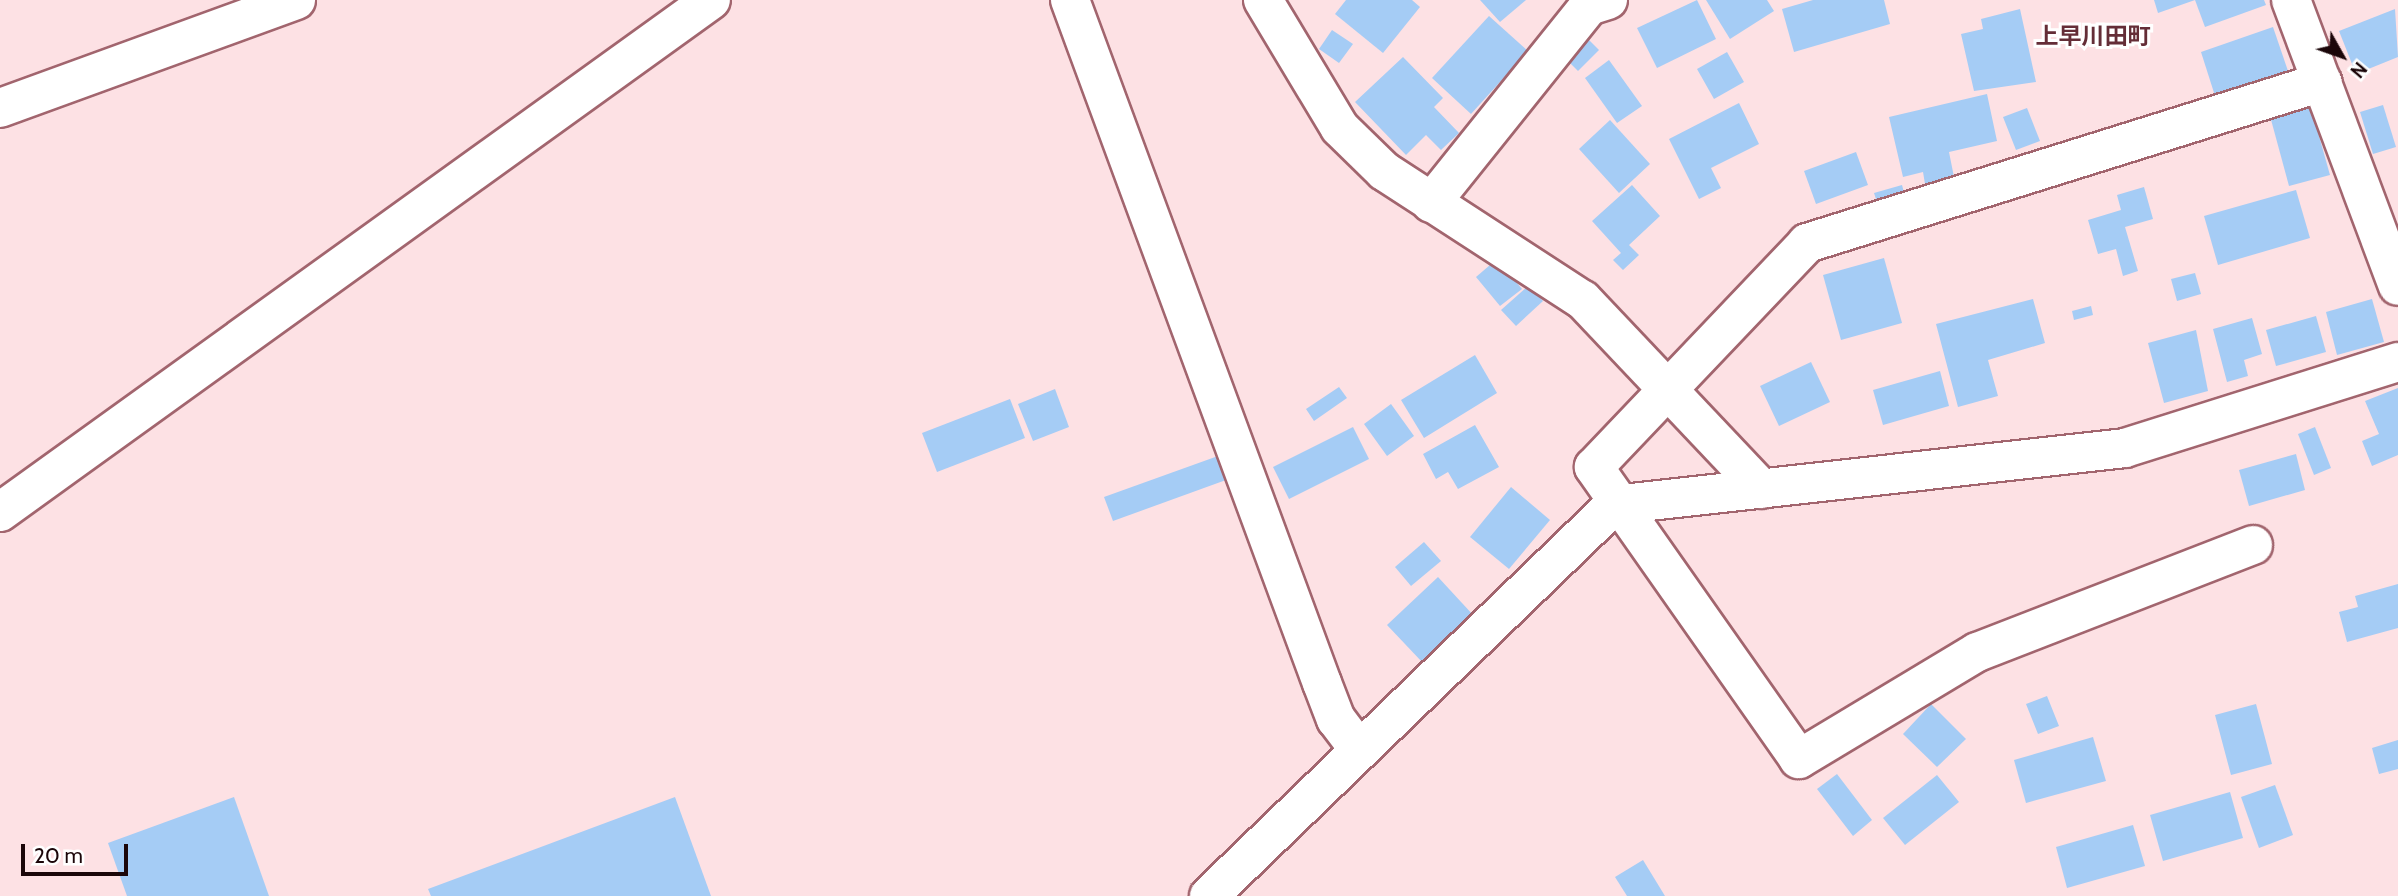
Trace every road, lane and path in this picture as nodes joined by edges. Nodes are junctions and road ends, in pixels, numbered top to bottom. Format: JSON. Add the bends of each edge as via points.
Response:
{"nodes":[{"id":1,"x":296,"y":0,"type":"edge"},
{"id":2,"x":711,"y":0,"type":"edge"},
{"id":3,"x":1070,"y":0,"type":"edge"},
{"id":4,"x":1263,"y":0,"type":"edge"},
{"id":5,"x":2291,"y":0,"type":"edge"},
{"id":6,"x":1594,"y":2,"type":"edge"},
{"id":7,"x":2322,"y":82,"type":"junction"},
{"id":8,"x":0,"y":108,"type":"edge"},
{"id":9,"x":1431,"y":203,"type":"junction"},
{"id":10,"x":2398,"y":286,"type":"edge"},
{"id":11,"x":2398,"y":362,"type":"edge"},
{"id":12,"x":1665,"y":387,"type":"junction"},
{"id":13,"x":1762,"y":489,"type":"junction"},
{"id":14,"x":1614,"y":505,"type":"junction"},
{"id":15,"x":0,"y":512,"type":"edge"},
{"id":16,"x":2253,"y":545,"type":"dead end"},
{"id":17,"x":1359,"y":749,"type":"junction"},
{"id":18,"x":1209,"y":896,"type":"edge"}],
"edges":[{"from":1,"to":8,"type":"street"},
{"from":2,"to":15,"type":"street"},
{"from":3,"to":17,"type":"street","via":[[1322,683],[1336,719]]},
{"from":4,"to":9,"type":"street","via":[[1339,128],[1384,171]]},
{"from":5,"to":7,"type":"street"},
{"from":6,"to":9,"type":"street"},
{"from":7,"to":10,"type":"street"},
{"from":7,"to":12,"type":"street","via":[[1807,243]]},
{"from":9,"to":12,"type":"street","via":[[1583,300]]},
{"from":11,"to":13,"type":"street","via":[[2125,448]]},
{"from":12,"to":13,"type":"street"},
{"from":12,"to":14,"type":"street","via":[[1594,467]]},
{"from":13,"to":14,"type":"street"},
{"from":14,"to":16,"type":"street","via":[[1799,759],[1977,652]]},
{"from":14,"to":17,"type":"street"},
{"from":17,"to":18,"type":"street"}]}
